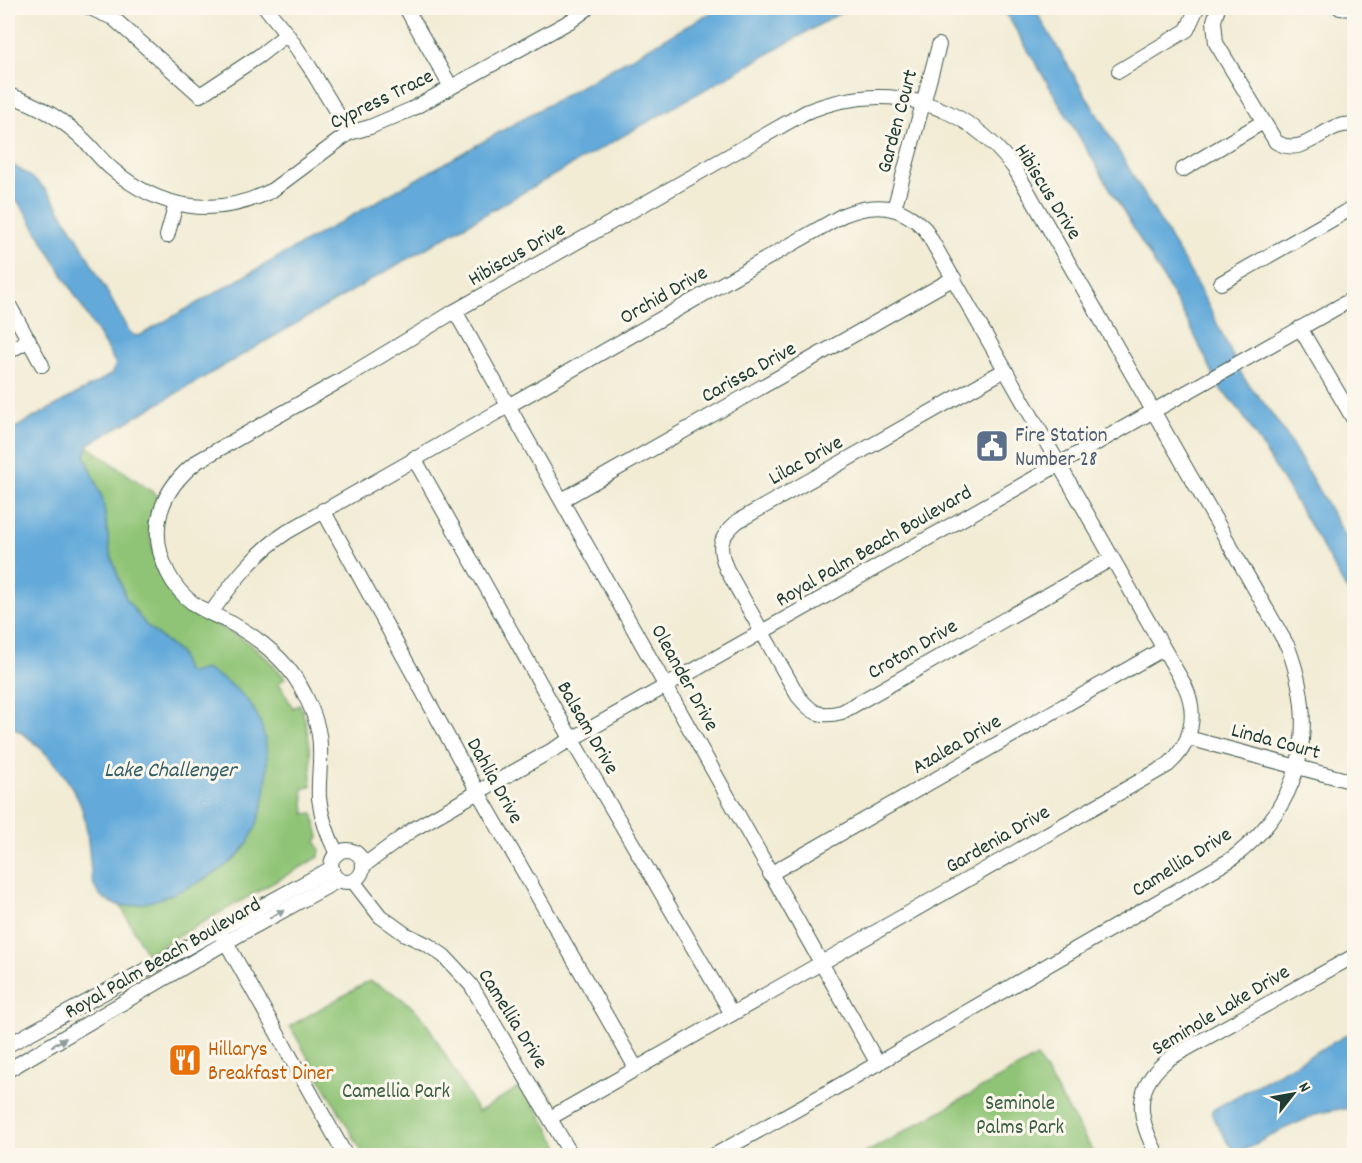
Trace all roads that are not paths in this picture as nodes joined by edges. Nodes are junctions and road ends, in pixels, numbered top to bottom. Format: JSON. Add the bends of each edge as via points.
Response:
{"nodes":[{"id":1,"x":90,"y":8,"type":"edge"},
{"id":2,"x":266,"y":8,"type":"edge"},
{"id":3,"x":406,"y":8,"type":"edge"},
{"id":4,"x":588,"y":8,"type":"edge"},
{"id":5,"x":1197,"y":8,"type":"edge"},
{"id":6,"x":1217,"y":8,"type":"edge"},
{"id":7,"x":1340,"y":8,"type":"edge"},
{"id":8,"x":1354,"y":9,"type":"edge"},
{"id":9,"x":287,"y":34,"type":"junction"},
{"id":10,"x":939,"y":45,"type":"dead end"},
{"id":11,"x":1119,"y":70,"type":"dead end"},
{"id":12,"x":451,"y":87,"type":"junction"},
{"id":13,"x":8,"y":95,"type":"edge"},
{"id":14,"x":922,"y":102,"type":"junction"},
{"id":15,"x":1263,"y":122,"type":"junction"},
{"id":16,"x":1354,"y":125,"type":"edge"},
{"id":17,"x":348,"y":133,"type":"junction"},
{"id":18,"x":1182,"y":170,"type":"dead end"},
{"id":19,"x":176,"y":204,"type":"junction"},
{"id":20,"x":1354,"y":207,"type":"edge"},
{"id":21,"x":894,"y":209,"type":"junction"},
{"id":22,"x":167,"y":236,"type":"dead end"},
{"id":23,"x":954,"y":278,"type":"junction"},
{"id":24,"x":1221,"y":283,"type":"dead end"},
{"id":25,"x":1354,"y":298,"type":"edge"},
{"id":26,"x":8,"y":303,"type":"edge"},
{"id":27,"x":455,"y":311,"type":"junction"},
{"id":28,"x":1300,"y":328,"type":"junction"},
{"id":29,"x":29,"y":340,"type":"junction"},
{"id":30,"x":8,"y":352,"type":"edge"},
{"id":31,"x":42,"y":365,"type":"dead end"},
{"id":32,"x":1005,"y":370,"type":"junction"},
{"id":33,"x":508,"y":406,"type":"junction"},
{"id":34,"x":1153,"y":411,"type":"junction"},
{"id":35,"x":1354,"y":420,"type":"edge"},
{"id":36,"x":414,"y":458,"type":"junction"},
{"id":37,"x":1058,"y":465,"type":"junction"},
{"id":38,"x":562,"y":500,"type":"junction"},
{"id":39,"x":323,"y":510,"type":"junction"},
{"id":40,"x":1111,"y":559,"type":"junction"},
{"id":41,"x":211,"y":613,"type":"junction"},
{"id":42,"x":762,"y":632,"type":"junction"},
{"id":43,"x":1163,"y":649,"type":"junction"},
{"id":44,"x":667,"y":686,"type":"junction"},
{"id":45,"x":1188,"y":738,"type":"junction"},
{"id":46,"x":572,"y":740,"type":"junction"},
{"id":47,"x":1297,"y":767,"type":"junction"},
{"id":48,"x":1354,"y":782,"type":"edge"},
{"id":49,"x":478,"y":792,"type":"junction"},
{"id":50,"x":348,"y":866,"type":"junction"},
{"id":51,"x":770,"y":874,"type":"junction"},
{"id":52,"x":218,"y":929,"type":"junction"},
{"id":53,"x":226,"y":943,"type":"junction"},
{"id":54,"x":1354,"y":956,"type":"edge"},
{"id":55,"x":821,"y":963,"type":"junction"},
{"id":56,"x":732,"y":1014,"type":"junction"},
{"id":57,"x":8,"y":1046,"type":"edge"},
{"id":58,"x":878,"y":1064,"type":"junction"},
{"id":59,"x":636,"y":1068,"type":"junction"},
{"id":60,"x":8,"y":1070,"type":"edge"},
{"id":61,"x":550,"y":1118,"type":"junction"},
{"id":62,"x":346,"y":1155,"type":"edge"},
{"id":63,"x":572,"y":1155,"type":"edge"},
{"id":64,"x":713,"y":1155,"type":"edge"},
{"id":65,"x":1158,"y":1155,"type":"edge"}],
"edges":[{"from":1,"to":9,"type":"street","via":[[113,18],[200,95]]},
{"from":2,"to":9,"type":"street"},
{"from":3,"to":12,"type":"street"},
{"from":4,"to":12,"type":"street","name":"Cypress Trace"},
{"from":5,"to":11,"type":"street","via":[[1187,30]]},
{"from":6,"to":15,"type":"street","via":[[1216,43]]},
{"from":7,"to":8,"type":"street"},
{"from":9,"to":17,"type":"street"},
{"from":10,"to":14,"type":"street","name":"Garden Court"},
{"from":12,"to":17,"type":"street","name":"Cypress Trace","via":[[392,119]]},
{"from":13,"to":19,"type":"street","name":"Cypress Trace","via":[[56,117],[128,181]]},
{"from":14,"to":21,"type":"street","name":"Garden Court"},
{"from":14,"to":27,"type":"street","name":"Hibiscus Drive","via":[[867,96],[806,112]]},
{"from":14,"to":34,"type":"street","name":"Hibiscus Drive","via":[[977,130],[1007,159]]},
{"from":15,"to":16,"type":"street","via":[[1276,142],[1294,148],[1344,124]]},
{"from":15,"to":18,"type":"street"},
{"from":17,"to":19,"type":"street","name":"Cypress Trace","via":[[257,198],[211,208]]},
{"from":19,"to":22,"type":"street"},
{"from":20,"to":24,"type":"street"},
{"from":21,"to":23,"type":"street","name":"Orchid Drive","via":[[926,229]]},
{"from":21,"to":33,"type":"street","name":"Orchid Drive","via":[[865,208],[843,215]]},
{"from":23,"to":32,"type":"street","name":"Orchid Drive"},
{"from":23,"to":38,"type":"street","name":"Carissa Drive"},
{"from":25,"to":28,"type":"street","name":"Royal Palm Beach Boulevard"},
{"from":26,"to":29,"type":"street"},
{"from":27,"to":33,"type":"street","name":"Oleander Drive"},
{"from":27,"to":41,"type":"street","name":"Hibiscus Drive","via":[[198,461],[173,484],[159,516],[161,555],[181,592]]},
{"from":28,"to":34,"type":"street","name":"Royal Palm Beach Boulevard"},
{"from":28,"to":35,"type":"street"},
{"from":29,"to":30,"type":"street"},
{"from":29,"to":31,"type":"street"},
{"from":32,"to":37,"type":"street","name":"Orchid Drive"},
{"from":32,"to":42,"type":"street","name":"Lilac Drive","via":[[726,531],[721,556]]},
{"from":33,"to":36,"type":"street","name":"Orchid Drive"},
{"from":33,"to":38,"type":"street","name":"Oleander Drive"},
{"from":34,"to":37,"type":"street","name":"Royal Palm Beach Boulevard"},
{"from":34,"to":47,"type":"street","name":"Camellia Drive","via":[[1288,647],[1304,710]]},
{"from":36,"to":39,"type":"street","name":"Orchid Drive"},
{"from":36,"to":46,"type":"street","name":"Balsam Drive"},
{"from":37,"to":40,"type":"street"},
{"from":37,"to":42,"type":"street","name":"Royal Palm Beach Boulevard"},
{"from":38,"to":44,"type":"street","name":"Oleander Drive"},
{"from":39,"to":41,"type":"street","name":"Orchid Drive","via":[[267,544]]},
{"from":39,"to":49,"type":"street","name":"Dahlia Drive"},
{"from":40,"to":42,"type":"street","name":"Croton Drive","via":[[842,712],[829,715],[808,709]]},
{"from":40,"to":43,"type":"street"},
{"from":41,"to":50,"type":"street","name":"Hibiscus Drive","via":[[254,637],[296,677],[312,710],[320,745],[320,799],[329,832]]},
{"from":42,"to":44,"type":"street","name":"Royal Palm Beach Boulevard"},
{"from":43,"to":45,"type":"street","via":[[1190,699],[1192,720]]},
{"from":43,"to":51,"type":"street","name":"Azalea Drive"},
{"from":44,"to":46,"type":"street","name":"Royal Palm Beach Boulevard"},
{"from":44,"to":51,"type":"street","name":"Oleander Drive"},
{"from":45,"to":47,"type":"street","name":"Linda Court"},
{"from":45,"to":55,"type":"street","name":"Gardenia Drive","via":[[1168,765]]},
{"from":46,"to":49,"type":"street","name":"Royal Palm Beach Boulevard"},
{"from":46,"to":56,"type":"street","name":"Balsam Drive"},
{"from":47,"to":48,"type":"street","name":"Linda Court"},
{"from":47,"to":58,"type":"street","name":"Camellia Drive","via":[[1270,820],[1230,860]]},
{"from":49,"to":50,"type":"street","name":"Royal Palm Beach Boulevard"},
{"from":49,"to":59,"type":"street","name":"Dahlia Drive"},
{"from":50,"to":52,"type":"street","name":"Royal Palm Beach Boulevard"},
{"from":53,"to":50,"type":"street","name":"Royal Palm Beach Boulevard","one_way":true},
{"from":50,"to":61,"type":"street","name":"Camellia Drive","via":[[370,904],[390,924],[429,945],[459,970]]},
{"from":51,"to":55,"type":"street","name":"Oleander Drive"},
{"from":52,"to":53,"type":"street"},
{"from":52,"to":57,"type":"street","name":"Royal Palm Beach Boulevard"},
{"from":60,"to":53,"type":"street","name":"Royal Palm Beach Boulevard","one_way":true},
{"from":53,"to":62,"type":"street"},
{"from":54,"to":65,"type":"street","name":"Seminole Lake Drive","via":[[1162,1065],[1148,1082],[1142,1103],[1143,1125]]},
{"from":55,"to":56,"type":"street","name":"Gardenia Drive"},
{"from":55,"to":58,"type":"street","name":"Oleander Drive"},
{"from":56,"to":59,"type":"street","name":"Gardenia Drive"},
{"from":58,"to":64,"type":"street","name":"Camellia Drive"},
{"from":59,"to":61,"type":"street","name":"Gardenia Drive"},
{"from":61,"to":63,"type":"street","name":"Camellia Drive"}]}
